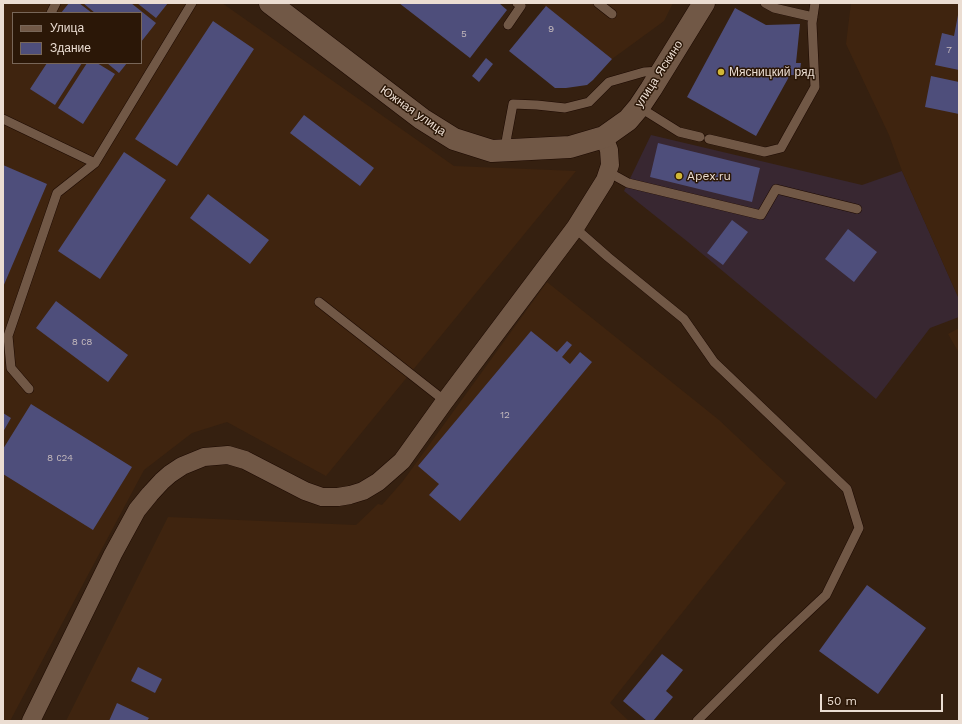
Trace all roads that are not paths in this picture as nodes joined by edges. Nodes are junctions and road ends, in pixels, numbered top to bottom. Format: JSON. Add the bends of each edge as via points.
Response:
{"nodes":[{"id":1,"x":56,"y":3,"type":"edge"},
{"id":2,"x":192,"y":3,"type":"edge"},
{"id":3,"x":270,"y":3,"type":"edge"},
{"id":4,"x":517,"y":3,"type":"edge"},
{"id":5,"x":598,"y":3,"type":"edge"},
{"id":6,"x":704,"y":3,"type":"edge"},
{"id":7,"x":765,"y":3,"type":"edge"},
{"id":8,"x":815,"y":3,"type":"edge"},
{"id":9,"x":52,"y":12,"type":"edge"},
{"id":10,"x":612,"y":14,"type":"dead end"},
{"id":11,"x":813,"y":17,"type":"junction"},
{"id":12,"x":508,"y":25,"type":"dead end"},
{"id":13,"x":663,"y":71,"type":"junction"},
{"id":14,"x":639,"y":107,"type":"junction"},
{"id":15,"x":3,"y":119,"type":"edge"},
{"id":16,"x":604,"y":137,"type":"junction"},
{"id":17,"x":505,"y":150,"type":"junction"},
{"id":18,"x":94,"y":163,"type":"junction"},
{"id":19,"x":608,"y":172,"type":"junction"},
{"id":20,"x":857,"y":209,"type":"dead end"},
{"id":21,"x":575,"y":228,"type":"junction"},
{"id":22,"x":318,"y":302,"type":"dead end"},
{"id":23,"x":29,"y":389,"type":"dead end"},
{"id":24,"x":444,"y":401,"type":"junction"},
{"id":25,"x":31,"y":721,"type":"edge"},
{"id":26,"x":698,"y":721,"type":"edge"}],
"edges":[{"from":1,"to":9,"type":"lane"},
{"from":2,"to":18,"type":"lane"},
{"from":3,"to":17,"type":"street","name":"Южная улица","via":[[422,119],[454,139],[492,151]]},
{"from":4,"to":12,"type":"lane","via":[[521,6]]},
{"from":5,"to":10,"type":"lane"},
{"from":6,"to":13,"type":"street","name":"улица Яскино"},
{"from":7,"to":11,"type":"lane","via":[[774,8]]},
{"from":8,"to":11,"type":"lane"},
{"from":11,"to":14,"type":"lane","via":[[815,87],[781,148],[765,152],[679,132]]},
{"from":13,"to":14,"type":"street","name":"улица Яскино"},
{"from":13,"to":17,"type":"lane","via":[[644,72],[609,82],[589,102],[565,108],[513,104]]},
{"from":14,"to":16,"type":"street","name":"улица Яскино","via":[[628,120]]},
{"from":15,"to":18,"type":"lane"},
{"from":16,"to":17,"type":"street","name":"Южная улица","via":[[570,147]]},
{"from":16,"to":19,"type":"street","via":[[609,150]]},
{"from":18,"to":23,"type":"lane","via":[[57,193],[8,336],[11,368]]},
{"from":19,"to":20,"type":"lane","via":[[628,183],[761,215],[776,190]]},
{"from":19,"to":21,"type":"street"},
{"from":21,"to":24,"type":"street"},
{"from":21,"to":26,"type":"lane","via":[[684,319],[714,362],[847,489],[859,528],[826,595]]},
{"from":22,"to":24,"type":"lane"},
{"from":24,"to":25,"type":"street","via":[[402,461],[378,482],[350,495],[322,497],[245,460],[228,455],[204,457],[170,474],[137,510]]}]}
